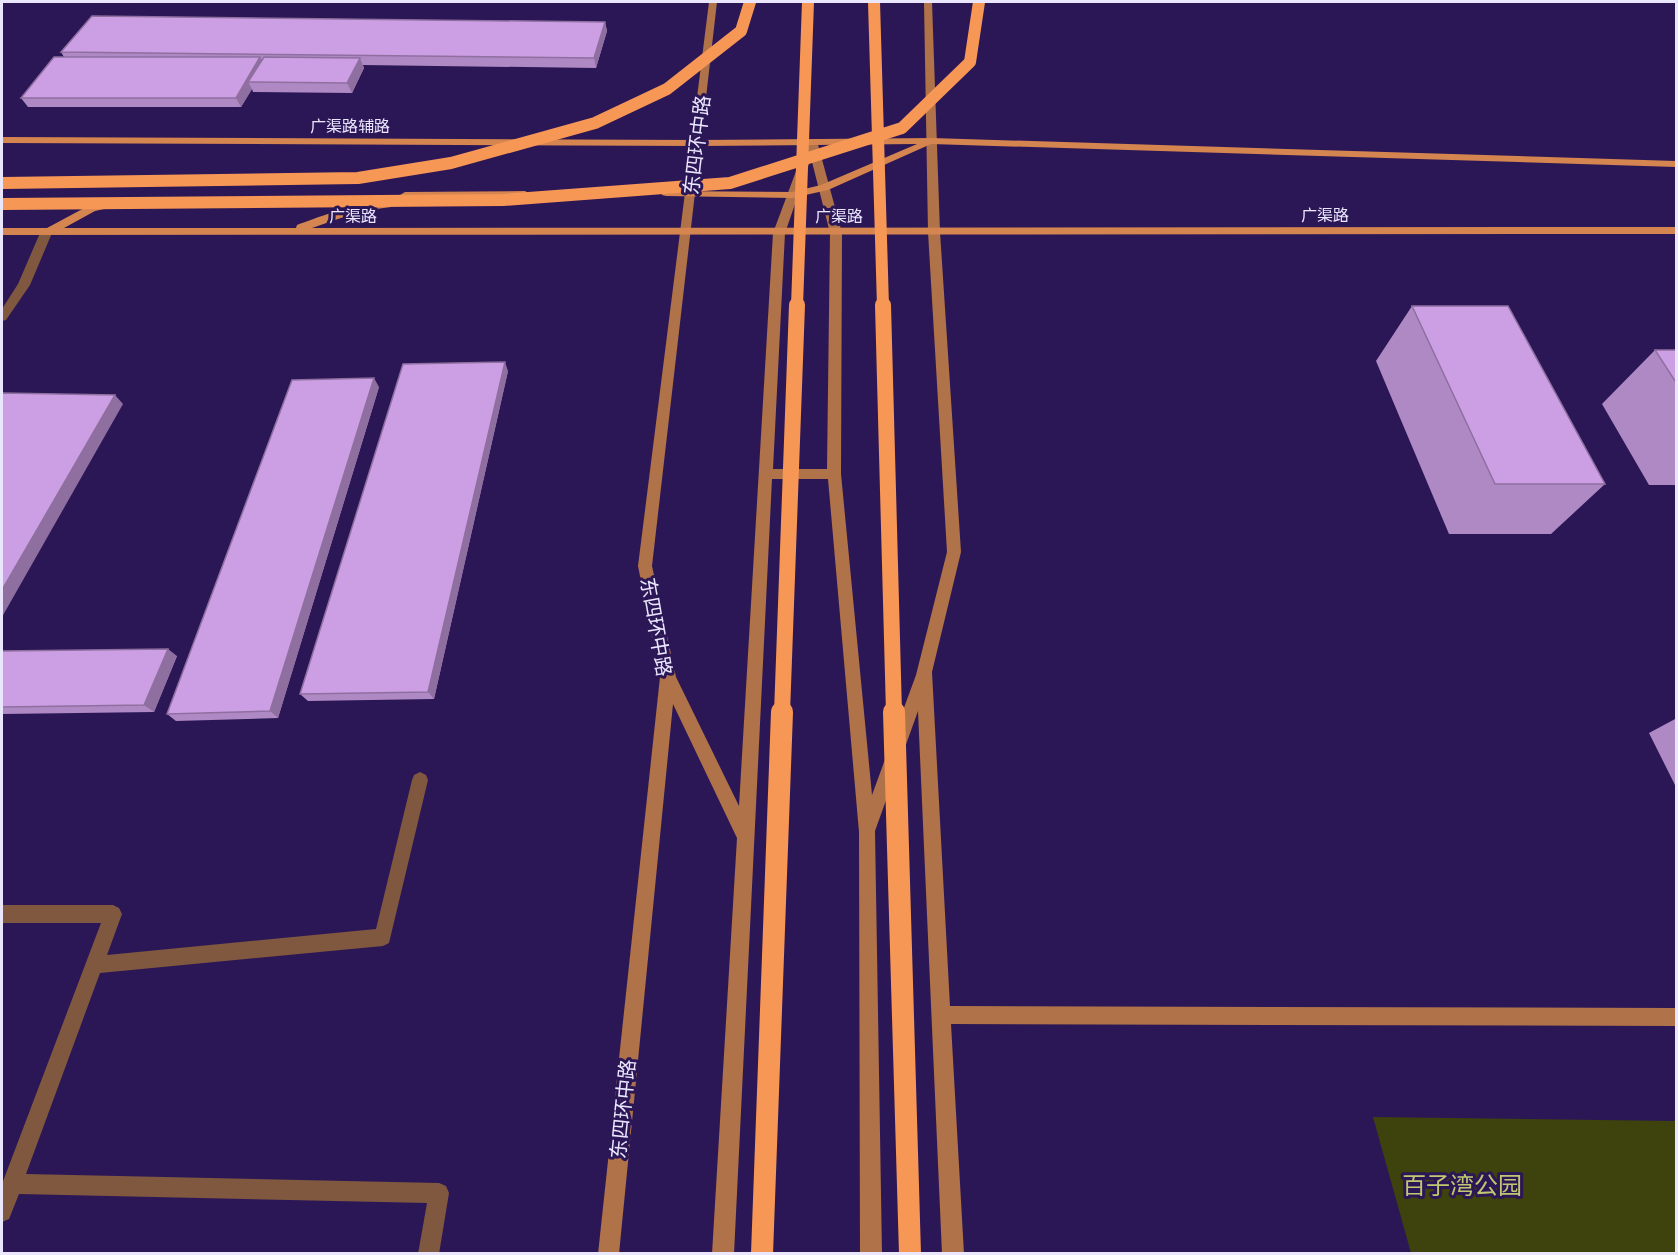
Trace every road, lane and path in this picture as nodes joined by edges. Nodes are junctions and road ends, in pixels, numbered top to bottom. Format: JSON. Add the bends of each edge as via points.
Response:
{"nodes":[{"id":1,"x":713,"y":2,"type":"edge"},
{"id":2,"x":750,"y":2,"type":"edge"},
{"id":3,"x":808,"y":2,"type":"edge"},
{"id":4,"x":874,"y":2,"type":"edge"},
{"id":5,"x":928,"y":2,"type":"edge"},
{"id":6,"x":979,"y":2,"type":"edge"},
{"id":7,"x":2,"y":140,"type":"edge"},
{"id":8,"x":812,"y":141,"type":"junction"},
{"id":9,"x":932,"y":141,"type":"junction"},
{"id":10,"x":698,"y":143,"type":"junction"},
{"id":11,"x":1677,"y":164,"type":"edge"},
{"id":12,"x":2,"y":183,"type":"edge"},
{"id":13,"x":824,"y":188,"type":"junction"},
{"id":14,"x":691,"y":192,"type":"junction"},
{"id":15,"x":466,"y":194,"type":"junction"},
{"id":16,"x":792,"y":195,"type":"junction"},
{"id":17,"x":2,"y":204,"type":"edge"},
{"id":18,"x":1677,"y":231,"type":"edge"},
{"id":19,"x":2,"y":232,"type":"edge"},
{"id":20,"x":290,"y":232,"type":"junction"},
{"id":21,"x":934,"y":232,"type":"junction"},
{"id":22,"x":46,"y":233,"type":"joint"},
{"id":23,"x":685,"y":233,"type":"junction"},
{"id":24,"x":779,"y":233,"type":"junction"},
{"id":25,"x":836,"y":233,"type":"junction"},
{"id":26,"x":2,"y":317,"type":"edge"},
{"id":27,"x":766,"y":474,"type":"junction"},
{"id":28,"x":834,"y":474,"type":"junction"},
{"id":29,"x":924,"y":672,"type":"junction"},
{"id":30,"x":668,"y":677,"type":"junction"},
{"id":31,"x":420,"y":780,"type":"dead end"},
{"id":32,"x":867,"y":832,"type":"junction"},
{"id":33,"x":746,"y":837,"type":"junction"},
{"id":34,"x":2,"y":914,"type":"edge"},
{"id":35,"x":93,"y":965,"type":"junction"},
{"id":36,"x":940,"y":1015,"type":"junction"},
{"id":37,"x":1677,"y":1017,"type":"edge"},
{"id":38,"x":12,"y":1184,"type":"junction"},
{"id":39,"x":2,"y":1212,"type":"edge"},
{"id":40,"x":428,"y":1254,"type":"edge"},
{"id":41,"x":608,"y":1254,"type":"edge"},
{"id":42,"x":723,"y":1254,"type":"edge"},
{"id":43,"x":762,"y":1254,"type":"edge"},
{"id":44,"x":871,"y":1254,"type":"edge"},
{"id":45,"x":910,"y":1254,"type":"edge"},
{"id":46,"x":953,"y":1254,"type":"edge"}],
"edges":[{"from":1,"to":10,"type":"main road","name":"东四环中路"},
{"from":2,"to":12,"type":"highway","name":"广渠路","bridge":true,"via":[[741,31],[667,89],[595,123],[452,163],[358,178]]},
{"from":3,"to":43,"type":"highway","bridge":true},
{"from":4,"to":45,"type":"highway","bridge":true},
{"from":5,"to":9,"type":"main road"},
{"from":6,"to":17,"type":"highway","name":"广渠路","bridge":true,"via":[[970,62],[902,128],[730,183],[503,200]]},
{"from":7,"to":10,"type":"main road","name":"广渠路辅路"},
{"from":8,"to":9,"type":"main road"},
{"from":8,"to":10,"type":"main road"},
{"from":8,"to":13,"type":"main road"},
{"from":8,"to":16,"type":"main road"},
{"from":9,"to":11,"type":"main road"},
{"from":9,"to":13,"type":"main road"},
{"from":9,"to":21,"type":"main road"},
{"from":10,"to":14,"type":"main road","name":"东四环中路"},
{"from":13,"to":16,"type":"main road"},
{"from":13,"to":25,"type":"main road"},
{"from":14,"to":15,"type":"main road"},
{"from":14,"to":16,"type":"main road"},
{"from":14,"to":23,"type":"main road","name":"东四环中路"},
{"from":15,"to":20,"type":"main road","via":[[360,208]]},
{"from":15,"to":22,"type":"main road","via":[[158,197],[92,208]]},
{"from":16,"to":24,"type":"main road"},
{"from":18,"to":21,"type":"main road","name":"广渠路"},
{"from":19,"to":20,"type":"main road","name":"广渠路"},
{"from":20,"to":23,"type":"main road","name":"广渠路"},
{"from":21,"to":25,"type":"main road","name":"广渠路"},
{"from":21,"to":29,"type":"main road","via":[[954,552]]},
{"from":22,"to":26,"type":"street","via":[[24,285]]},
{"from":23,"to":24,"type":"main road","name":"广渠路"},
{"from":23,"to":30,"type":"main road","name":"东四环中路","via":[[645,566]]},
{"from":24,"to":25,"type":"main road","name":"广渠路"},
{"from":24,"to":27,"type":"main road"},
{"from":25,"to":28,"type":"main road"},
{"from":27,"to":28,"type":"main road"},
{"from":27,"to":33,"type":"main road"},
{"from":28,"to":32,"type":"main road"},
{"from":29,"to":32,"type":"main road"},
{"from":29,"to":36,"type":"main road"},
{"from":30,"to":33,"type":"main road"},
{"from":30,"to":41,"type":"main road","name":"东四环中路"},
{"from":31,"to":35,"type":"street","via":[[383,937]]},
{"from":32,"to":44,"type":"main road"},
{"from":33,"to":42,"type":"main road"},
{"from":34,"to":35,"type":"street","via":[[113,914]]},
{"from":35,"to":38,"type":"street"},
{"from":36,"to":37,"type":"main road"},
{"from":36,"to":46,"type":"main road"},
{"from":38,"to":39,"type":"street"},
{"from":38,"to":40,"type":"street","via":[[439,1193]]}]}
